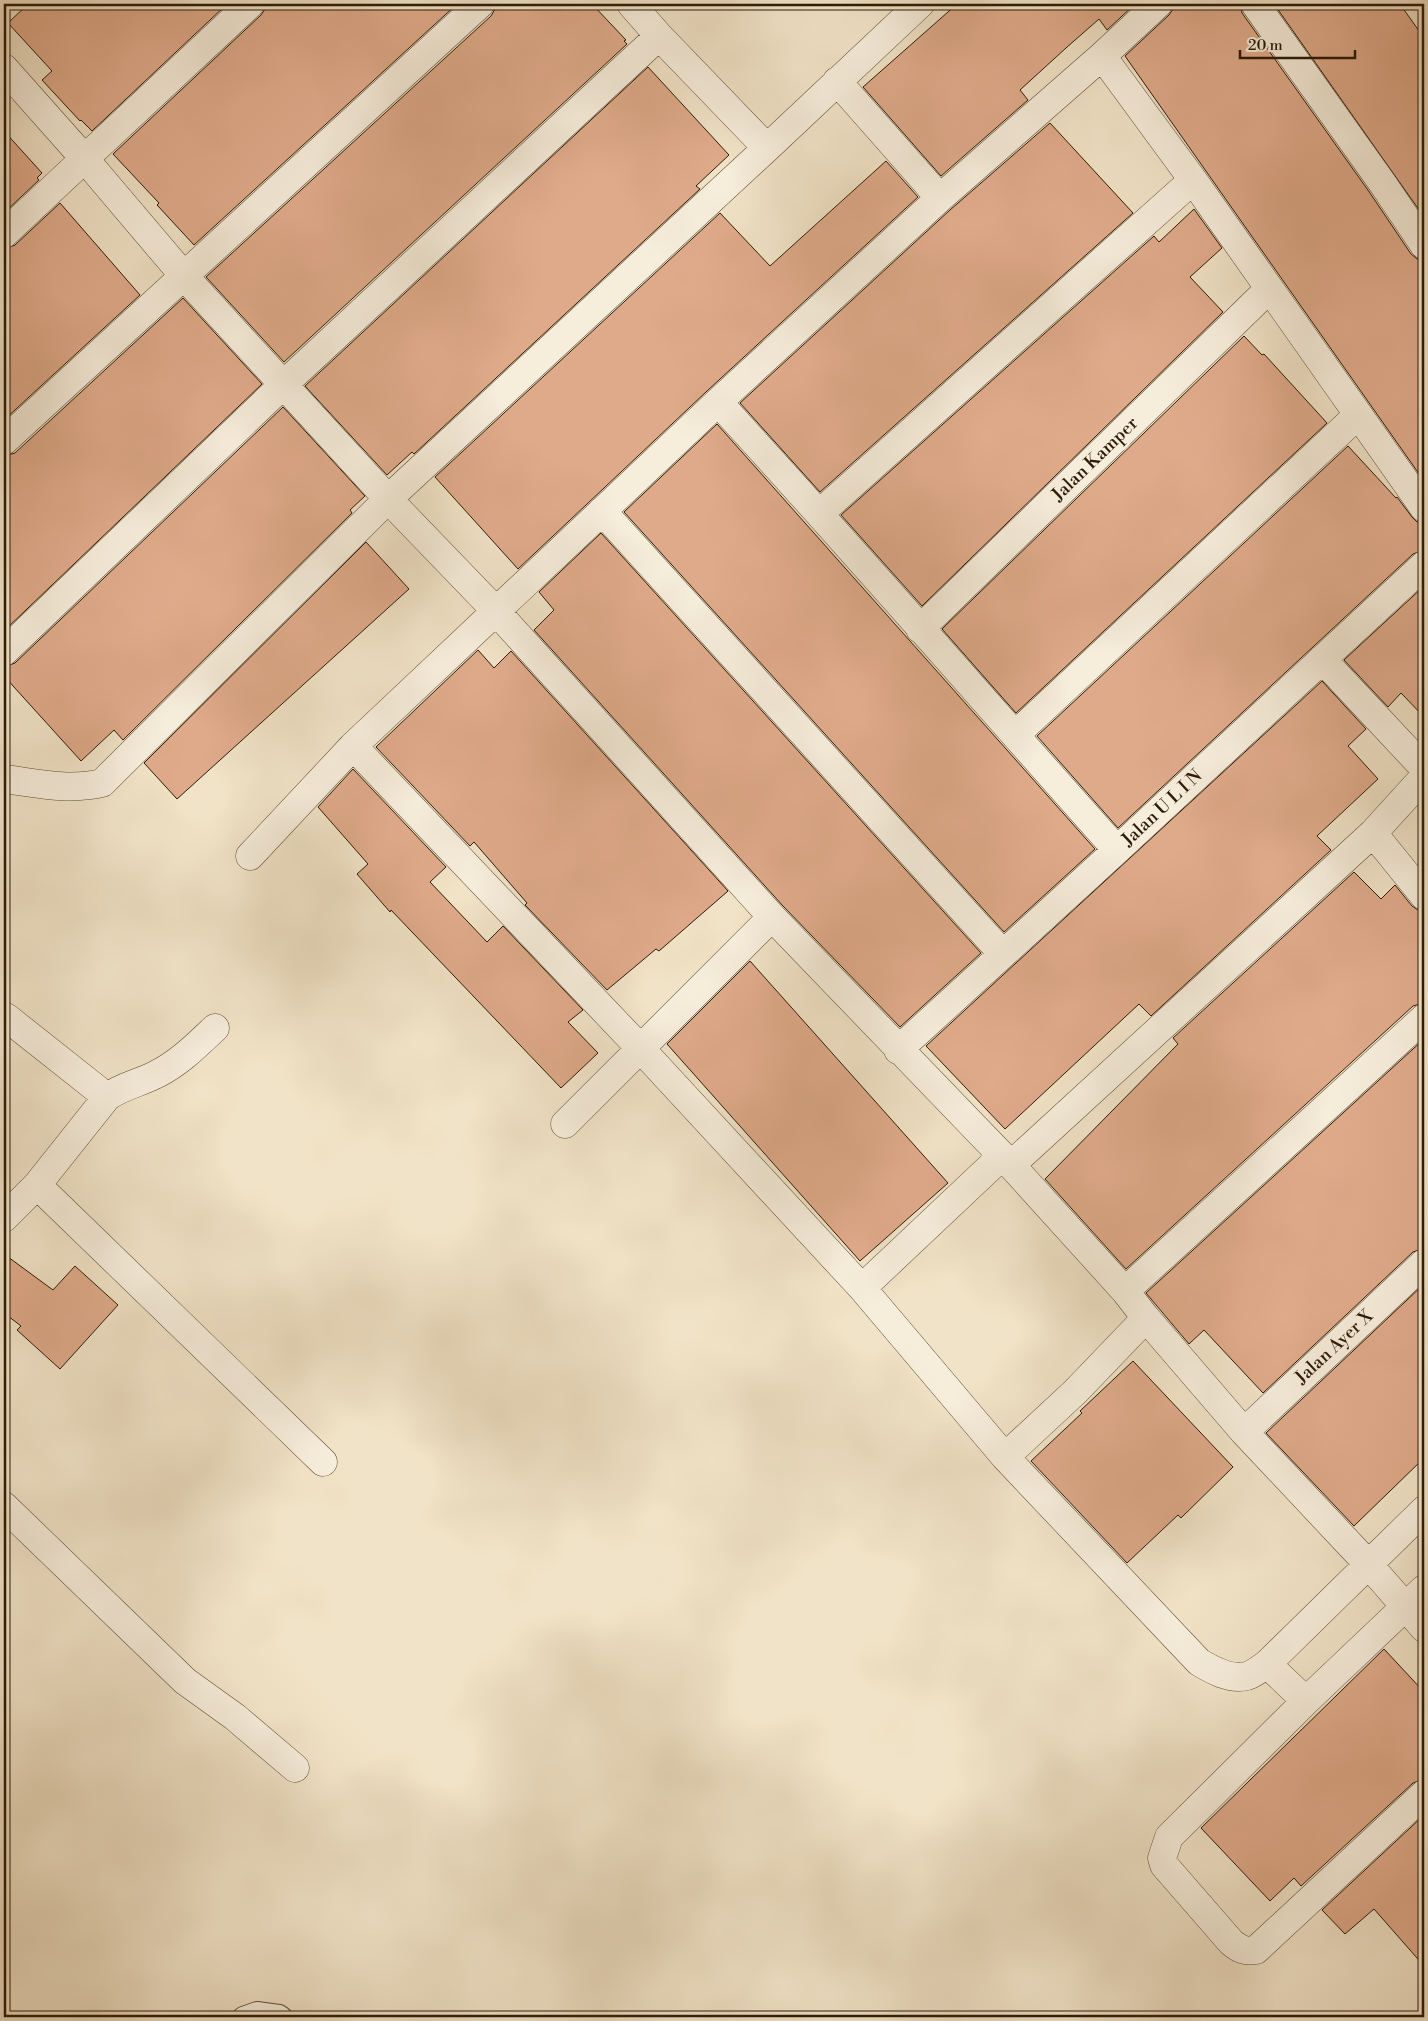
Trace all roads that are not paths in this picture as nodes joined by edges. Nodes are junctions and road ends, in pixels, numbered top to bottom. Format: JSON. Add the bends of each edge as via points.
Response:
{"nodes":[{"id":1,"x":250,"y":4,"type":"edge"},
{"id":2,"x":480,"y":4,"type":"edge"},
{"id":3,"x":631,"y":4,"type":"edge"},
{"id":4,"x":920,"y":4,"type":"edge"},
{"id":5,"x":1158,"y":4,"type":"edge"},
{"id":6,"x":1255,"y":4,"type":"edge"},
{"id":7,"x":659,"y":36,"type":"junction"},
{"id":8,"x":1102,"y":56,"type":"junction"},
{"id":9,"x":4,"y":68,"type":"edge"},
{"id":10,"x":837,"y":81,"type":"junction"},
{"id":11,"x":767,"y":148,"type":"junction"},
{"id":12,"x":84,"y":158,"type":"junction"},
{"id":13,"x":1193,"y":180,"type":"junction"},
{"id":14,"x":940,"y":198,"type":"junction"},
{"id":15,"x":4,"y":234,"type":"edge"},
{"id":16,"x":1424,"y":245,"type":"edge"},
{"id":17,"x":184,"y":276,"type":"junction"},
{"id":18,"x":1269,"y":289,"type":"junction"},
{"id":19,"x":284,"y":384,"type":"junction"},
{"id":20,"x":718,"y":402,"type":"junction"},
{"id":21,"x":1358,"y":415,"type":"junction"},
{"id":22,"x":4,"y":441,"type":"edge"},
{"id":23,"x":388,"y":499,"type":"junction"},
{"id":24,"x":1424,"y":508,"type":"edge"},
{"id":25,"x":602,"y":511,"type":"junction"},
{"id":26,"x":820,"y":514,"type":"junction"},
{"id":27,"x":1424,"y":564,"type":"edge"},
{"id":28,"x":495,"y":610,"type":"junction"},
{"id":29,"x":920,"y":630,"type":"junction"},
{"id":30,"x":4,"y":652,"type":"edge"},
{"id":31,"x":1322,"y":659,"type":"junction"},
{"id":32,"x":1014,"y":735,"type":"junction"},
{"id":33,"x":353,"y":746,"type":"junction"},
{"id":34,"x":1424,"y":768,"type":"edge"},
{"id":35,"x":1424,"y":777,"type":"edge"},
{"id":36,"x":4,"y":779,"type":"edge"},
{"id":37,"x":1373,"y":833,"type":"junction"},
{"id":38,"x":1117,"y":850,"type":"junction"},
{"id":39,"x":250,"y":856,"type":"dead end"},
{"id":40,"x":1424,"y":896,"type":"edge"},
{"id":41,"x":772,"y":917,"type":"junction"},
{"id":42,"x":1003,"y":954,"type":"junction"},
{"id":43,"x":6,"y":1017,"type":"dead end"},
{"id":44,"x":1424,"y":1018,"type":"edge"},
{"id":45,"x":215,"y":1028,"type":"dead end"},
{"id":46,"x":640,"y":1048,"type":"junction"},
{"id":47,"x":898,"y":1050,"type":"junction"},
{"id":48,"x":107,"y":1097,"type":"junction"},
{"id":49,"x":565,"y":1124,"type":"dead end"},
{"id":50,"x":1006,"y":1160,"type":"junction"},
{"id":51,"x":37,"y":1185,"type":"junction"},
{"id":52,"x":4,"y":1218,"type":"edge"},
{"id":53,"x":1424,"y":1263,"type":"edge"},
{"id":54,"x":862,"y":1288,"type":"junction"},
{"id":55,"x":1125,"y":1291,"type":"junction"},
{"id":56,"x":1146,"y":1318,"type":"junction"},
{"id":57,"x":1244,"y":1432,"type":"junction"},
{"id":58,"x":1005,"y":1457,"type":"junction"},
{"id":59,"x":324,"y":1462,"type":"dead end"},
{"id":60,"x":4,"y":1506,"type":"edge"},
{"id":61,"x":1424,"y":1510,"type":"edge"},
{"id":62,"x":1369,"y":1565,"type":"junction"},
{"id":63,"x":1424,"y":1589,"type":"edge"},
{"id":64,"x":1405,"y":1608,"type":"junction"},
{"id":65,"x":1424,"y":1628,"type":"edge"},
{"id":66,"x":1267,"y":1664,"type":"junction"},
{"id":67,"x":1306,"y":1701,"type":"junction"},
{"id":68,"x":295,"y":1768,"type":"dead end"},
{"id":69,"x":1424,"y":1794,"type":"edge"},
{"id":70,"x":243,"y":2017,"type":"edge"},
{"id":71,"x":282,"y":2017,"type":"edge"}],
"edges":[{"from":1,"to":12,"type":"street"},
{"from":2,"to":17,"type":"street"},
{"from":3,"to":7,"type":"street"},
{"from":4,"to":10,"type":"street"},
{"from":5,"to":8,"type":"street"},
{"from":6,"to":16,"type":"street"},
{"from":7,"to":11,"type":"street"},
{"from":7,"to":19,"type":"street"},
{"from":8,"to":13,"type":"street"},
{"from":8,"to":14,"type":"street"},
{"from":9,"to":12,"type":"street"},
{"from":10,"to":11,"type":"street"},
{"from":10,"to":14,"type":"street"},
{"from":11,"to":23,"type":"street"},
{"from":12,"to":15,"type":"street"},
{"from":12,"to":17,"type":"street"},
{"from":13,"to":18,"type":"street"},
{"from":13,"to":26,"type":"street"},
{"from":14,"to":20,"type":"street"},
{"from":17,"to":19,"type":"street"},
{"from":17,"to":22,"type":"street"},
{"from":18,"to":21,"type":"street"},
{"from":18,"to":29,"type":"street","name":"Jalan Kamper"},
{"from":19,"to":23,"type":"street"},
{"from":19,"to":30,"type":"street"},
{"from":20,"to":25,"type":"street"},
{"from":20,"to":26,"type":"street"},
{"from":21,"to":24,"type":"street"},
{"from":21,"to":32,"type":"street"},
{"from":23,"to":28,"type":"street"},
{"from":23,"to":36,"type":"street","via":[[102,783],[69,787]]},
{"from":25,"to":28,"type":"street"},
{"from":25,"to":42,"type":"street"},
{"from":26,"to":29,"type":"street"},
{"from":27,"to":31,"type":"street","name":"Jalan U L I N"},
{"from":28,"to":33,"type":"street"},
{"from":28,"to":41,"type":"street"},
{"from":29,"to":32,"type":"street"},
{"from":31,"to":34,"type":"street"},
{"from":31,"to":38,"type":"street","name":"Jalan U L I N"},
{"from":32,"to":38,"type":"street"},
{"from":33,"to":39,"type":"street"},
{"from":33,"to":46,"type":"street"},
{"from":35,"to":37,"type":"street"},
{"from":37,"to":40,"type":"street"},
{"from":37,"to":50,"type":"street"},
{"from":38,"to":42,"type":"street","name":"Jalan U L I N"},
{"from":41,"to":46,"type":"street"},
{"from":41,"to":47,"type":"street"},
{"from":42,"to":47,"type":"street","name":"Jalan U L I N"},
{"from":43,"to":48,"type":"street"},
{"from":44,"to":55,"type":"street"},
{"from":45,"to":48,"type":"street","via":[[172,1065]]},
{"from":46,"to":49,"type":"street"},
{"from":46,"to":54,"type":"street"},
{"from":47,"to":50,"type":"street"},
{"from":48,"to":51,"type":"street"},
{"from":50,"to":54,"type":"street"},
{"from":50,"to":55,"type":"street"},
{"from":51,"to":52,"type":"street"},
{"from":51,"to":59,"type":"street"},
{"from":53,"to":57,"type":"street","name":"Jalan Ayer X"},
{"from":54,"to":58,"type":"street"},
{"from":55,"to":56,"type":"street"},
{"from":56,"to":57,"type":"street"},
{"from":56,"to":58,"type":"street","via":[[1082,1385]]},
{"from":57,"to":62,"type":"street"},
{"from":58,"to":66,"type":"street","via":[[1199,1662],[1214,1671],[1235,1677],[1248,1676]]},
{"from":60,"to":68,"type":"street","via":[[185,1681],[236,1717]]},
{"from":61,"to":62,"type":"street"},
{"from":62,"to":64,"type":"street"},
{"from":62,"to":66,"type":"street"},
{"from":63,"to":64,"type":"street"},
{"from":64,"to":65,"type":"street"},
{"from":64,"to":67,"type":"street"},
{"from":66,"to":67,"type":"street"},
{"from":67,"to":69,"type":"street","via":[[1169,1837],[1163,1851],[1164,1865],[1236,1946],[1248,1952],[1256,1950]]},
{"from":70,"to":71,"type":"lane","via":[[257,2012]]}]}
